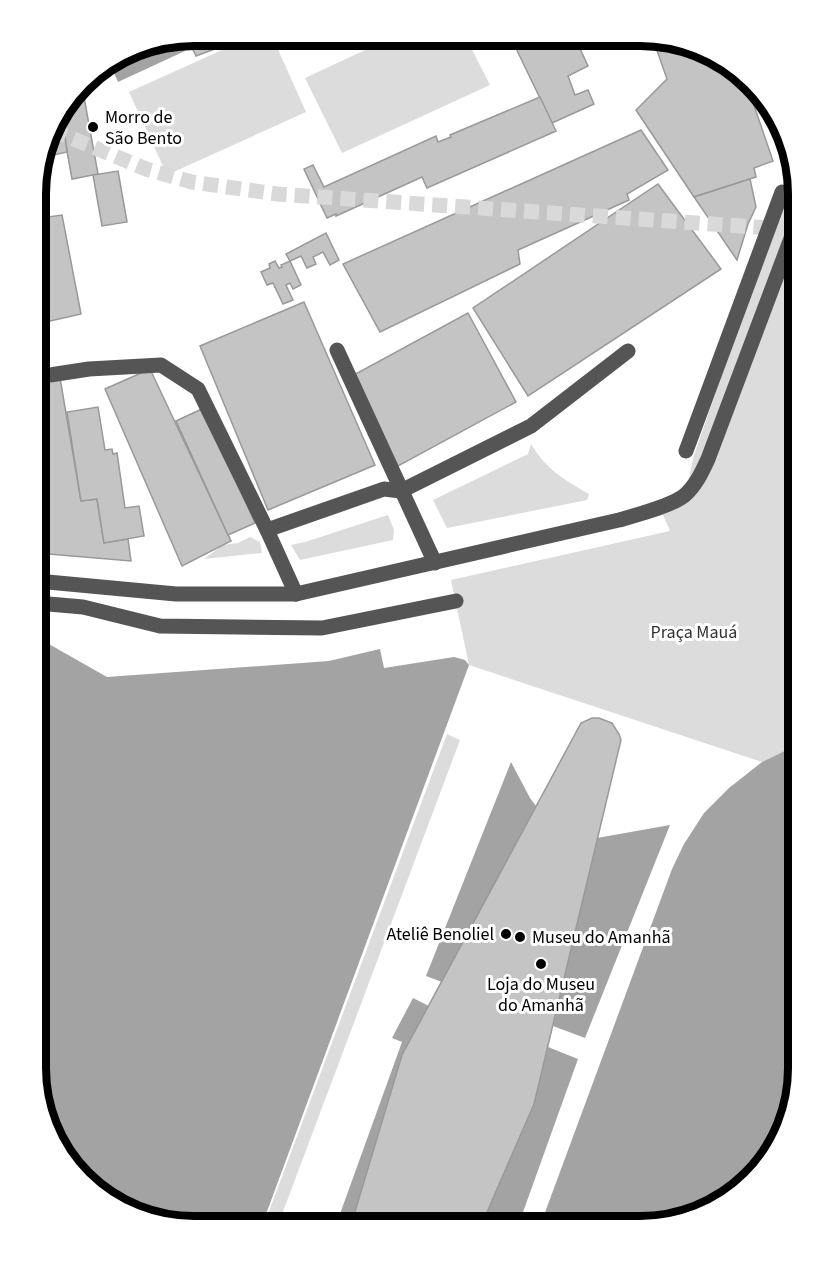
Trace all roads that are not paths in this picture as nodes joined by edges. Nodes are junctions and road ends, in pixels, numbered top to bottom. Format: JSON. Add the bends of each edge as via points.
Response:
{"nodes":[{"id":1,"x":782,"y":192,"type":"dead end"},
{"id":2,"x":788,"y":246,"type":"edge"},
{"id":3,"x":337,"y":350,"type":"dead end"},
{"id":4,"x":628,"y":351,"type":"dead end"},
{"id":5,"x":46,"y":376,"type":"edge"},
{"id":6,"x":686,"y":451,"type":"dead end"},
{"id":7,"x":401,"y":491,"type":"junction"},
{"id":8,"x":267,"y":530,"type":"junction"},
{"id":9,"x":435,"y":563,"type":"junction"},
{"id":10,"x":46,"y":582,"type":"edge"},
{"id":11,"x":296,"y":594,"type":"junction"},
{"id":12,"x":456,"y":601,"type":"dead end"},
{"id":13,"x":46,"y":604,"type":"edge"}],
"edges":[{"from":1,"to":6,"type":"street"},
{"from":2,"to":9,"type":"street","via":[[708,459],[684,496],[619,520]]},
{"from":3,"to":7,"type":"street"},
{"from":4,"to":7,"type":"street","via":[[531,426]]},
{"from":5,"to":8,"type":"street","via":[[161,365],[198,389]]},
{"from":7,"to":8,"type":"street","via":[[384,489]]},
{"from":7,"to":9,"type":"street"},
{"from":8,"to":11,"type":"street"},
{"from":9,"to":11,"type":"street"},
{"from":10,"to":11,"type":"street","via":[[176,594]]},
{"from":12,"to":13,"type":"street","via":[[322,628],[160,626],[83,608]]}]}
